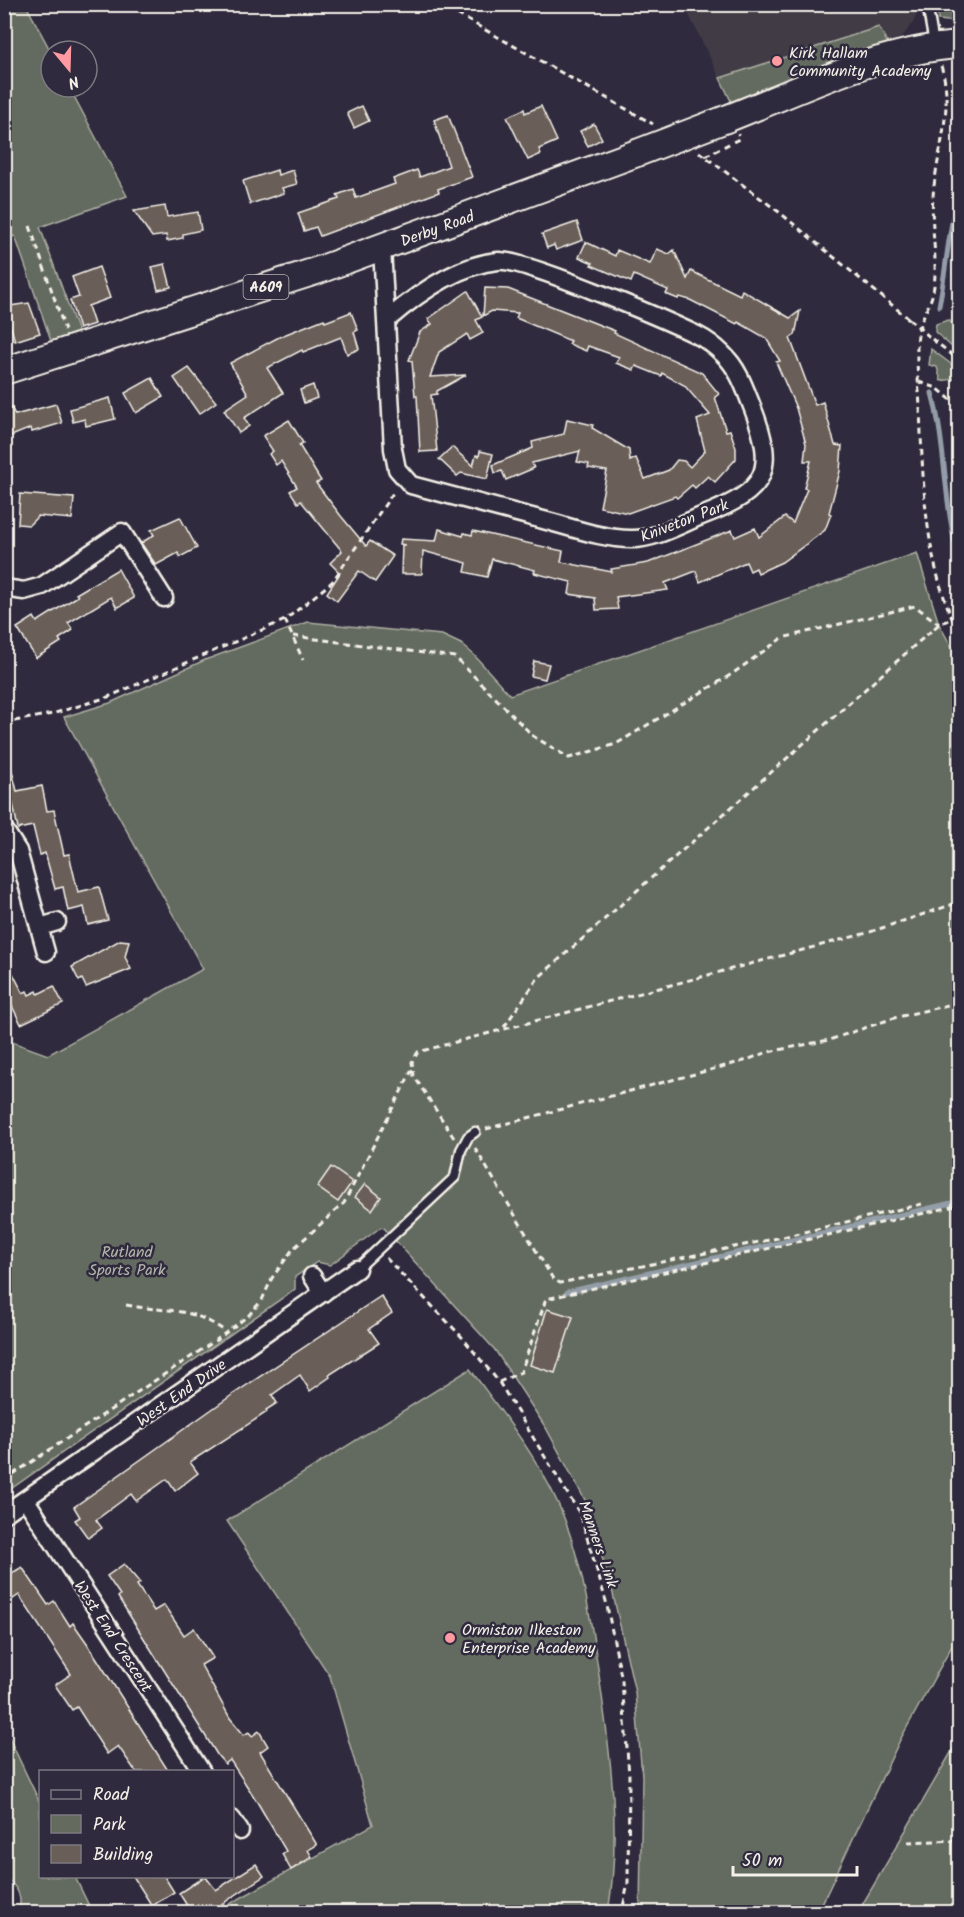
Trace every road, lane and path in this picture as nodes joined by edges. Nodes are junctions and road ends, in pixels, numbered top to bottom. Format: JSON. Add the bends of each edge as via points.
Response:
{"nodes":[{"id":1,"x":927,"y":4,"type":"edge"},
{"id":2,"x":960,"y":45,"type":"edge"},
{"id":3,"x":934,"y":47,"type":"junction"},
{"id":4,"x":732,"y":126,"type":"junction"},
{"id":5,"x":705,"y":156,"type":"dead end"},
{"id":6,"x":30,"y":226,"type":"dead end"},
{"id":7,"x":382,"y":248,"type":"junction"},
{"id":8,"x":909,"y":319,"type":"dead end"},
{"id":9,"x":387,"y":320,"type":"junction"},
{"id":10,"x":71,"y":348,"type":"junction"},
{"id":11,"x":960,"y":361,"type":"edge"},
{"id":12,"x":4,"y":371,"type":"edge"},
{"id":13,"x":919,"y":382,"type":"junction"},
{"id":14,"x":960,"y":398,"type":"edge"},
{"id":15,"x":403,"y":479,"type":"junction"},
{"id":16,"x":4,"y":588,"type":"edge"},
{"id":17,"x":165,"y":598,"type":"dead end"},
{"id":18,"x":951,"y":619,"type":"junction"},
{"id":19,"x":285,"y":620,"type":"junction"},
{"id":20,"x":939,"y":624,"type":"junction"},
{"id":21,"x":960,"y":635,"type":"edge"},
{"id":22,"x":293,"y":636,"type":"junction"},
{"id":23,"x":303,"y":660,"type":"dead end"},
{"id":24,"x":4,"y":723,"type":"edge"},
{"id":25,"x":4,"y":829,"type":"edge"},
{"id":26,"x":960,"y":902,"type":"edge"},
{"id":27,"x":57,"y":922,"type":"dead end"},
{"id":28,"x":40,"y":927,"type":"junction"},
{"id":29,"x":46,"y":952,"type":"dead end"},
{"id":30,"x":960,"y":1002,"type":"edge"},
{"id":31,"x":503,"y":1029,"type":"junction"},
{"id":32,"x":412,"y":1068,"type":"junction"},
{"id":33,"x":472,"y":1134,"type":"junction"},
{"id":34,"x":461,"y":1150,"type":"junction"},
{"id":35,"x":926,"y":1203,"type":"dead end"},
{"id":36,"x":960,"y":1205,"type":"edge"},
{"id":37,"x":377,"y":1248,"type":"junction"},
{"id":38,"x":357,"y":1269,"type":"joint"},
{"id":39,"x":312,"y":1276,"type":"dead end"},
{"id":40,"x":323,"y":1293,"type":"junction"},
{"id":41,"x":126,"y":1305,"type":"dead end"},
{"id":42,"x":226,"y":1332,"type":"junction"},
{"id":43,"x":499,"y":1382,"type":"junction"},
{"id":44,"x":4,"y":1480,"type":"edge"},
{"id":45,"x":26,"y":1500,"type":"junction"},
{"id":46,"x":4,"y":1514,"type":"edge"},
{"id":47,"x":201,"y":1770,"type":"edge"},
{"id":48,"x":960,"y":1840,"type":"edge"},
{"id":49,"x":908,"y":1842,"type":"dead end"},
{"id":50,"x":622,"y":1912,"type":"edge"}],
"edges":[{"from":1,"to":3,"type":"lane"},
{"from":2,"to":3,"type":"main road","number":"A609"},
{"from":3,"to":4,"type":"main road","name":"Derby Road","number":"A609","via":[[862,66]]},
{"from":3,"to":13,"type":"path","via":[[945,77],[945,110],[933,198],[933,291],[918,334]]},
{"from":4,"to":5,"type":"path","via":[[739,139]]},
{"from":4,"to":7,"type":"main road","name":"Derby Road","number":"A609","bridge":true,"via":[[637,153]]},
{"from":6,"to":10,"type":"path"},
{"from":7,"to":9,"type":"street"},
{"from":7,"to":10,"type":"main road","name":"Derby Road","number":"A609"},
{"from":8,"to":11,"type":"path","bridge":true},
{"from":9,"to":15,"type":"street","via":[[393,449]]},
{"from":9,"to":15,"type":"street","name":"Kniveton Park","via":[[437,284],[480,265],[500,260],[537,269],[697,335],[716,347],[740,375],[767,456],[759,480],[744,496],[634,539],[563,525],[411,485]]},
{"from":10,"to":12,"type":"main road","name":"Derby Road","number":"A609"},
{"from":13,"to":14,"type":"path","via":[[937,388],[950,399]]},
{"from":13,"to":18,"type":"path","via":[[927,521],[934,565]]},
{"from":15,"to":19,"type":"path","via":[[332,582]]},
{"from":16,"to":17,"type":"street","via":[[24,591],[42,586],[122,532]]},
{"from":18,"to":20,"type":"path"},
{"from":18,"to":21,"type":"path"},
{"from":19,"to":22,"type":"path"},
{"from":19,"to":24,"type":"path","via":[[108,697]]},
{"from":20,"to":22,"type":"path","via":[[915,606],[782,638],[732,674],[616,744],[569,758],[533,736],[455,657]]},
{"from":20,"to":31,"type":"path","via":[[538,978]]},
{"from":22,"to":23,"type":"path"},
{"from":25,"to":28,"type":"street","via":[[18,851]]},
{"from":26,"to":31,"type":"path","via":[[867,933]]},
{"from":27,"to":28,"type":"street"},
{"from":28,"to":29,"type":"street"},
{"from":30,"to":33,"type":"path"},
{"from":31,"to":32,"type":"path","via":[[418,1052]]},
{"from":32,"to":34,"type":"path"},
{"from":32,"to":42,"type":"path","via":[[344,1203],[293,1249],[262,1300]]},
{"from":33,"to":34,"type":"lane"},
{"from":33,"to":35,"type":"path","via":[[553,1279],[560,1283]]},
{"from":34,"to":37,"type":"lane","via":[[455,1177]]},
{"from":36,"to":43,"type":"path","via":[[546,1299],[521,1372]]},
{"from":37,"to":38,"type":"lane"},
{"from":37,"to":43,"type":"path","name":"Manners Link"},
{"from":38,"to":40,"type":"street","name":"West End Drive"},
{"from":39,"to":40,"type":"street"},
{"from":40,"to":45,"type":"street","name":"West End Drive"},
{"from":41,"to":42,"type":"path","via":[[183,1310],[207,1318]]},
{"from":42,"to":44,"type":"path"},
{"from":43,"to":50,"type":"path","name":"Manners Link","via":[[580,1514],[606,1601],[621,1681],[630,1775],[628,1883]]},
{"from":45,"to":46,"type":"street","name":"West End Drive"},
{"from":45,"to":47,"type":"street","name":"West End Crescent"},
{"from":48,"to":49,"type":"path"}]}
